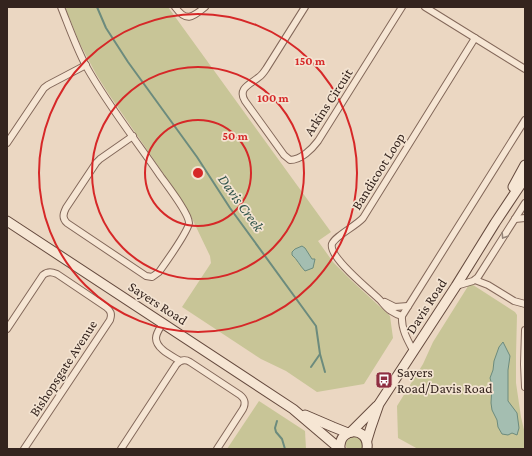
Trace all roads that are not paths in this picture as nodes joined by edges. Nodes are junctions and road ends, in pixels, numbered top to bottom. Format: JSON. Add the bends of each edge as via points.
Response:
{"nodes":[{"id":1,"x":61,"y":7,"type":"edge"},
{"id":2,"x":175,"y":7,"type":"edge"},
{"id":3,"x":204,"y":7,"type":"edge"},
{"id":4,"x":305,"y":7,"type":"edge"},
{"id":5,"x":402,"y":7,"type":"edge"},
{"id":6,"x":425,"y":7,"type":"edge"},
{"id":7,"x":475,"y":38,"type":"junction"},
{"id":8,"x":86,"y":65,"type":"junction"},
{"id":9,"x":525,"y":69,"type":"edge"},
{"id":10,"x":525,"y":120,"type":"edge"},
{"id":11,"x":133,"y":136,"type":"junction"},
{"id":12,"x":7,"y":143,"type":"edge"},
{"id":13,"x":525,"y":165,"type":"edge"},
{"id":14,"x":525,"y":178,"type":"edge"},
{"id":15,"x":524,"y":208,"type":"edge"},
{"id":16,"x":525,"y":218,"type":"edge"},
{"id":17,"x":515,"y":220,"type":"junction"},
{"id":18,"x":7,"y":221,"type":"edge"},
{"id":19,"x":495,"y":222,"type":"junction"},
{"id":20,"x":482,"y":272,"type":"junction"},
{"id":21,"x":475,"y":280,"type":"junction"},
{"id":22,"x":488,"y":284,"type":"junction"},
{"id":23,"x":456,"y":286,"type":"junction"},
{"id":24,"x":380,"y":300,"type":"junction"},
{"id":25,"x":525,"y":304,"type":"edge"},
{"id":26,"x":408,"y":306,"type":"junction"},
{"id":27,"x":402,"y":316,"type":"junction"},
{"id":28,"x":163,"y":323,"type":"junction"},
{"id":29,"x":7,"y":329,"type":"edge"},
{"id":30,"x":525,"y":330,"type":"edge"},
{"id":31,"x":414,"y":352,"type":"junction"},
{"id":32,"x":180,"y":361,"type":"junction"},
{"id":33,"x":525,"y":387,"type":"edge"},
{"id":34,"x":380,"y":404,"type":"junction"},
{"id":35,"x":293,"y":409,"type":"junction"},
{"id":36,"x":350,"y":432,"type":"junction"},
{"id":37,"x":367,"y":444,"type":"edge"},
{"id":38,"x":24,"y":449,"type":"edge"},
{"id":39,"x":121,"y":449,"type":"edge"},
{"id":40,"x":217,"y":449,"type":"edge"},
{"id":41,"x":340,"y":449,"type":"edge"},
{"id":42,"x":375,"y":449,"type":"edge"}],
"edges":[{"from":1,"to":8,"type":"street"},
{"from":2,"to":3,"type":"street","via":[[182,15],[189,17]]},
{"from":4,"to":5,"type":"street","name":"Arkins Circuit","via":[[266,70],[244,88],[242,93],[245,101],[290,160],[311,149],[318,141]]},
{"from":6,"to":7,"type":"street"},
{"from":7,"to":9,"type":"street"},
{"from":7,"to":24,"type":"street","name":"Bandicoot Loop","via":[[363,218],[333,243],[334,254],[345,268]]},
{"from":8,"to":11,"type":"street"},
{"from":8,"to":12,"type":"street","via":[[44,88]]},
{"from":10,"to":26,"type":"street"},
{"from":11,"to":11,"type":"street","via":[[96,163],[63,216],[64,221],[146,276],[152,277],[159,272],[188,227],[189,221]]},
{"from":13,"to":19,"type":"main road","name":"Davis Road"},
{"from":14,"to":19,"type":"main road","name":"Davis Road"},
{"from":15,"to":17,"type":"street"},
{"from":16,"to":17,"type":"street"},
{"from":17,"to":20,"type":"street","one_way":true},
{"from":18,"to":28,"type":"main road","name":"Sayers Road"},
{"from":19,"to":23,"type":"main road","name":"Davis Road"},
{"from":20,"to":21,"type":"street"},
{"from":20,"to":22,"type":"street"},
{"from":21,"to":22,"type":"street"},
{"from":21,"to":23,"type":"street"},
{"from":22,"to":25,"type":"street","via":[[514,301]]},
{"from":23,"to":31,"type":"main road","name":"Davis Road"},
{"from":24,"to":26,"type":"street","name":"Bandicoot Loop","via":[[395,307]]},
{"from":24,"to":27,"type":"street","name":"Bandicoot Loop","via":[[391,311]]},
{"from":26,"to":27,"type":"street"},
{"from":27,"to":31,"type":"street","via":[[403,330]]},
{"from":28,"to":32,"type":"street","via":[[156,335],[158,345]]},
{"from":28,"to":35,"type":"main road","name":"Sayers Road"},
{"from":29,"to":38,"type":"street","name":"Bishopsgate Avenue","via":[[40,279],[48,272],[54,273],[106,307],[111,317]]},
{"from":30,"to":33,"type":"street"},
{"from":31,"to":34,"type":"main road","name":"Davis Road"},
{"from":32,"to":39,"type":"street"},
{"from":32,"to":40,"type":"street","via":[[190,362],[244,399],[243,409]]},
{"from":34,"to":36,"type":"main road","name":"Davis Road"},
{"from":34,"to":37,"type":"main road","name":"Davis Road","via":[[370,427]]},
{"from":35,"to":36,"type":"main road","name":"Sayers Road","via":[[328,426]]},
{"from":35,"to":41,"type":"main road","name":"Sayers Road"},
{"from":36,"to":37,"type":"main road","name":"Sayers Road","via":[[360,433]]},
{"from":36,"to":41,"type":"main road","name":"Davis Road","via":[[342,438]]},
{"from":37,"to":42,"type":"main road"}]}
